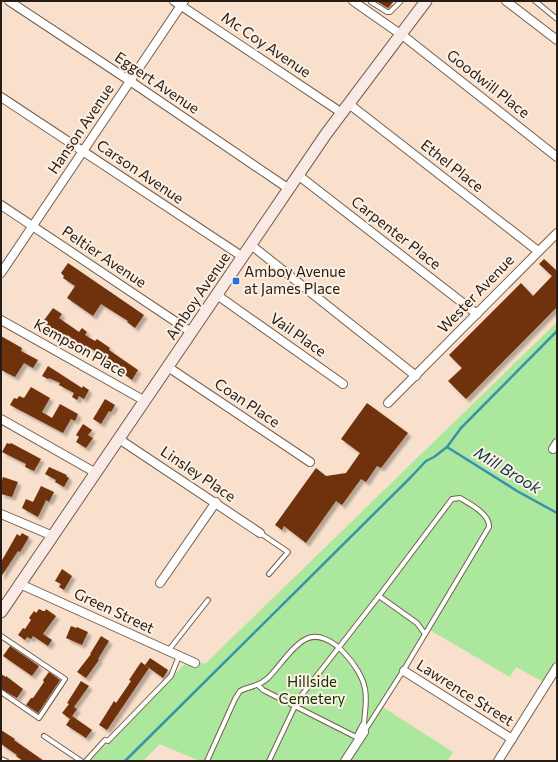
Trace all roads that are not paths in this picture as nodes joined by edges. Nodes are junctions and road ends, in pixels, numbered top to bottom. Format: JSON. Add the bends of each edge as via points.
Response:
{"nodes":[{"id":1,"x":9,"y":1,"type":"edge"},
{"id":2,"x":353,"y":1,"type":"edge"},
{"id":3,"x":371,"y":1,"type":"edge"},
{"id":4,"x":401,"y":1,"type":"edge"},
{"id":5,"x":426,"y":1,"type":"edge"},
{"id":6,"x":506,"y":1,"type":"edge"},
{"id":7,"x":535,"y":1,"type":"edge"},
{"id":8,"x":180,"y":2,"type":"edge"},
{"id":9,"x":366,"y":10,"type":"junction"},
{"id":10,"x":557,"y":19,"type":"edge"},
{"id":11,"x":401,"y":34,"type":"junction"},
{"id":12,"x":557,"y":40,"type":"edge"},
{"id":13,"x":130,"y":81,"type":"junction"},
{"id":14,"x":1,"y":97,"type":"edge"},
{"id":15,"x":349,"y":104,"type":"junction"},
{"id":16,"x":342,"y":113,"type":"junction"},
{"id":17,"x":84,"y":151,"type":"junction"},
{"id":18,"x":557,"y":157,"type":"edge"},
{"id":19,"x":298,"y":175,"type":"junction"},
{"id":20,"x":289,"y":189,"type":"junction"},
{"id":21,"x":1,"y":205,"type":"edge"},
{"id":22,"x":32,"y":226,"type":"junction"},
{"id":23,"x":557,"y":233,"type":"edge"},
{"id":24,"x":251,"y":245,"type":"junction"},
{"id":25,"x":538,"y":251,"type":"junction"},
{"id":26,"x":243,"y":257,"type":"junction"},
{"id":27,"x":1,"y":272,"type":"edge"},
{"id":28,"x":217,"y":295,"type":"junction"},
{"id":29,"x":477,"y":314,"type":"junction"},
{"id":30,"x":1,"y":320,"type":"edge"},
{"id":31,"x":192,"y":332,"type":"junction"},
{"id":32,"x":168,"y":367,"type":"junction"},
{"id":33,"x":416,"y":376,"type":"junction"},
{"id":34,"x":343,"y":384,"type":"dead end"},
{"id":35,"x":145,"y":401,"type":"junction"},
{"id":36,"x":388,"y":403,"type":"dead end"},
{"id":37,"x":1,"y":419,"type":"edge"},
{"id":38,"x":119,"y":439,"type":"junction"},
{"id":39,"x":310,"y":462,"type":"dead end"},
{"id":40,"x":96,"y":474,"type":"junction"},
{"id":41,"x":216,"y":502,"type":"junction"},
{"id":42,"x":1,"y":514,"type":"edge"},
{"id":43,"x":260,"y":533,"type":"joint"},
{"id":44,"x":53,"y":536,"type":"junction"},
{"id":45,"x":269,"y":574,"type":"dead end"},
{"id":46,"x":160,"y":583,"type":"dead end"},
{"id":47,"x":20,"y":584,"type":"junction"},
{"id":48,"x":379,"y":596,"type":"junction"},
{"id":49,"x":208,"y":600,"type":"dead end"},
{"id":50,"x":1,"y":612,"type":"edge"},
{"id":51,"x":425,"y":634,"type":"junction"},
{"id":52,"x":1,"y":636,"type":"edge"},
{"id":53,"x":339,"y":648,"type":"junction"},
{"id":54,"x":168,"y":651,"type":"junction"},
{"id":55,"x":179,"y":656,"type":"junction"},
{"id":56,"x":195,"y":663,"type":"dead end"},
{"id":57,"x":557,"y":667,"type":"edge"},
{"id":58,"x":404,"y":671,"type":"dead end"},
{"id":59,"x":258,"y":686,"type":"junction"},
{"id":60,"x":1,"y":692,"type":"edge"},
{"id":61,"x":295,"y":706,"type":"junction"},
{"id":62,"x":363,"y":724,"type":"junction"},
{"id":63,"x":364,"y":732,"type":"junction"},
{"id":64,"x":44,"y":736,"type":"dead end"},
{"id":65,"x":512,"y":739,"type":"junction"},
{"id":66,"x":1,"y":759,"type":"edge"},
{"id":67,"x":6,"y":761,"type":"edge"},
{"id":68,"x":81,"y":761,"type":"edge"},
{"id":69,"x":86,"y":761,"type":"edge"},
{"id":70,"x":207,"y":761,"type":"edge"},
{"id":71,"x":270,"y":761,"type":"edge"},
{"id":72,"x":345,"y":761,"type":"edge"},
{"id":73,"x":498,"y":761,"type":"edge"}],
"edges":[{"from":1,"to":13,"type":"street","name":"Eggert Avenue"},
{"from":2,"to":9,"type":"street","name":"Goodwill Place"},
{"from":3,"to":4,"type":"lane","via":[[390,12]]},
{"from":3,"to":9,"type":"lane"},
{"from":5,"to":11,"type":"street","name":"Amboy Avenue"},
{"from":6,"to":12,"type":"street"},
{"from":7,"to":10,"type":"lane"},
{"from":8,"to":13,"type":"street","name":"Hanson Avenue"},
{"from":8,"to":16,"type":"street","name":"Mc Coy Avenue"},
{"from":9,"to":11,"type":"street","name":"Goodwill Place"},
{"from":11,"to":15,"type":"street","name":"Amboy Avenue"},
{"from":11,"to":18,"type":"street","name":"Goodwill Place"},
{"from":13,"to":17,"type":"street","name":"Hanson Avenue"},
{"from":13,"to":20,"type":"street","name":"Eggert Avenue"},
{"from":14,"to":17,"type":"street","name":"Carson Avenue"},
{"from":15,"to":16,"type":"street","name":"Amboy Avenue"},
{"from":15,"to":25,"type":"street","name":"Ethel Place"},
{"from":16,"to":19,"type":"street","name":"Amboy Avenue"},
{"from":17,"to":22,"type":"street","name":"Hanson Avenue"},
{"from":17,"to":26,"type":"street","name":"Carson Avenue"},
{"from":19,"to":20,"type":"street","name":"Amboy Avenue"},
{"from":19,"to":29,"type":"street","name":"Carpenter Place"},
{"from":20,"to":24,"type":"street","name":"Amboy Avenue"},
{"from":21,"to":22,"type":"street","name":"Peltier Avenue"},
{"from":22,"to":27,"type":"street","name":"Hanson Avenue"},
{"from":22,"to":31,"type":"street","name":"Peltier Avenue"},
{"from":23,"to":25,"type":"street","name":"Wester Avenue"},
{"from":24,"to":26,"type":"street","name":"Amboy Avenue"},
{"from":24,"to":33,"type":"street"},
{"from":25,"to":29,"type":"street","name":"Wester Avenue"},
{"from":26,"to":28,"type":"street","name":"Amboy Avenue"},
{"from":28,"to":31,"type":"street","name":"Amboy Avenue"},
{"from":28,"to":34,"type":"street","name":"Vail Place"},
{"from":29,"to":33,"type":"street","name":"Wester Avenue"},
{"from":30,"to":35,"type":"street","name":"Kempson Place"},
{"from":31,"to":32,"type":"street","name":"Amboy Avenue"},
{"from":32,"to":35,"type":"street","name":"Amboy Avenue"},
{"from":32,"to":39,"type":"street","name":"Coan Place"},
{"from":33,"to":36,"type":"street","name":"Wester Avenue"},
{"from":35,"to":38,"type":"street","name":"Amboy Avenue"},
{"from":37,"to":40,"type":"street"},
{"from":38,"to":40,"type":"street","name":"Amboy Avenue"},
{"from":38,"to":41,"type":"street","name":"Linsley Place"},
{"from":40,"to":44,"type":"street","name":"Amboy Avenue"},
{"from":41,"to":43,"type":"street","name":"Linsley Place"},
{"from":41,"to":46,"type":"street"},
{"from":42,"to":44,"type":"street"},
{"from":43,"to":45,"type":"lane","via":[[288,552]]},
{"from":44,"to":47,"type":"street","name":"Amboy Avenue"},
{"from":47,"to":50,"type":"street","name":"Amboy Avenue"},
{"from":47,"to":54,"type":"street","name":"Green Street"},
{"from":48,"to":51,"type":"lane","via":[[418,624]]},
{"from":48,"to":51,"type":"lane","via":[[452,499],[460,498],[482,513],[488,520],[489,527]]},
{"from":48,"to":53,"type":"lane"},
{"from":49,"to":54,"type":"lane"},
{"from":51,"to":63,"type":"lane"},
{"from":52,"to":60,"type":"lane","via":[[65,679],[39,718]]},
{"from":53,"to":59,"type":"lane","via":[[326,638],[307,638],[300,642]]},
{"from":53,"to":61,"type":"lane"},
{"from":53,"to":62,"type":"lane","via":[[361,676],[365,688],[367,705]]},
{"from":54,"to":55,"type":"street","name":"Green Street"},
{"from":55,"to":56,"type":"street","name":"Green Street"},
{"from":55,"to":69,"type":"lane","via":[[171,676]]},
{"from":57,"to":65,"type":"street"},
{"from":58,"to":65,"type":"street","name":"Lawrence Street"},
{"from":59,"to":61,"type":"lane"},
{"from":59,"to":70,"type":"lane","via":[[243,689],[238,694]]},
{"from":61,"to":62,"type":"lane","via":[[356,737]]},
{"from":61,"to":71,"type":"lane"},
{"from":62,"to":63,"type":"lane"},
{"from":63,"to":72,"type":"street"},
{"from":64,"to":68,"type":"lane"},
{"from":65,"to":73,"type":"street"},
{"from":66,"to":67,"type":"lane"}]}
